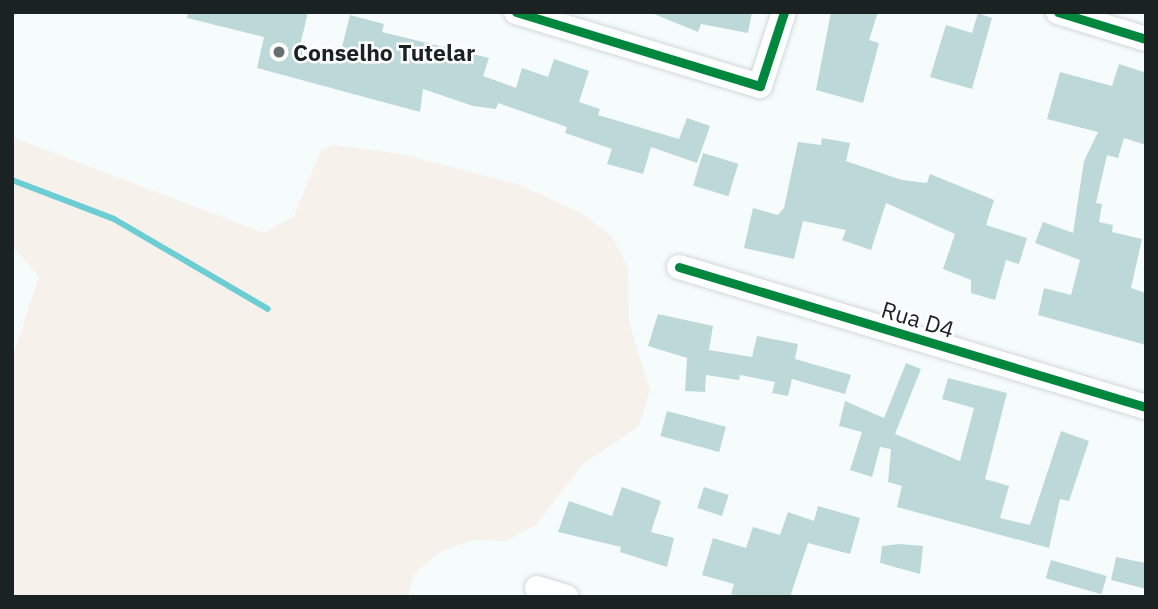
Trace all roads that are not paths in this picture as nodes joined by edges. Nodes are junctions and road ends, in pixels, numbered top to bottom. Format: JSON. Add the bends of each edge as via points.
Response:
{"nodes":[{"id":1,"x":516,"y":12,"type":"edge"},
{"id":2,"x":784,"y":12,"type":"edge"},
{"id":3,"x":1058,"y":12,"type":"edge"},
{"id":4,"x":1146,"y":39,"type":"edge"},
{"id":5,"x":679,"y":267,"type":"dead end"},
{"id":6,"x":1146,"y":407,"type":"edge"},
{"id":7,"x":537,"y":587,"type":"dead end"},
{"id":8,"x":567,"y":597,"type":"edge"}],
"edges":[{"from":1,"to":2,"type":"street","via":[[760,86]]},
{"from":3,"to":4,"type":"street"},
{"from":5,"to":6,"type":"street","name":"Rua D4"},
{"from":7,"to":8,"type":"street"}]}
